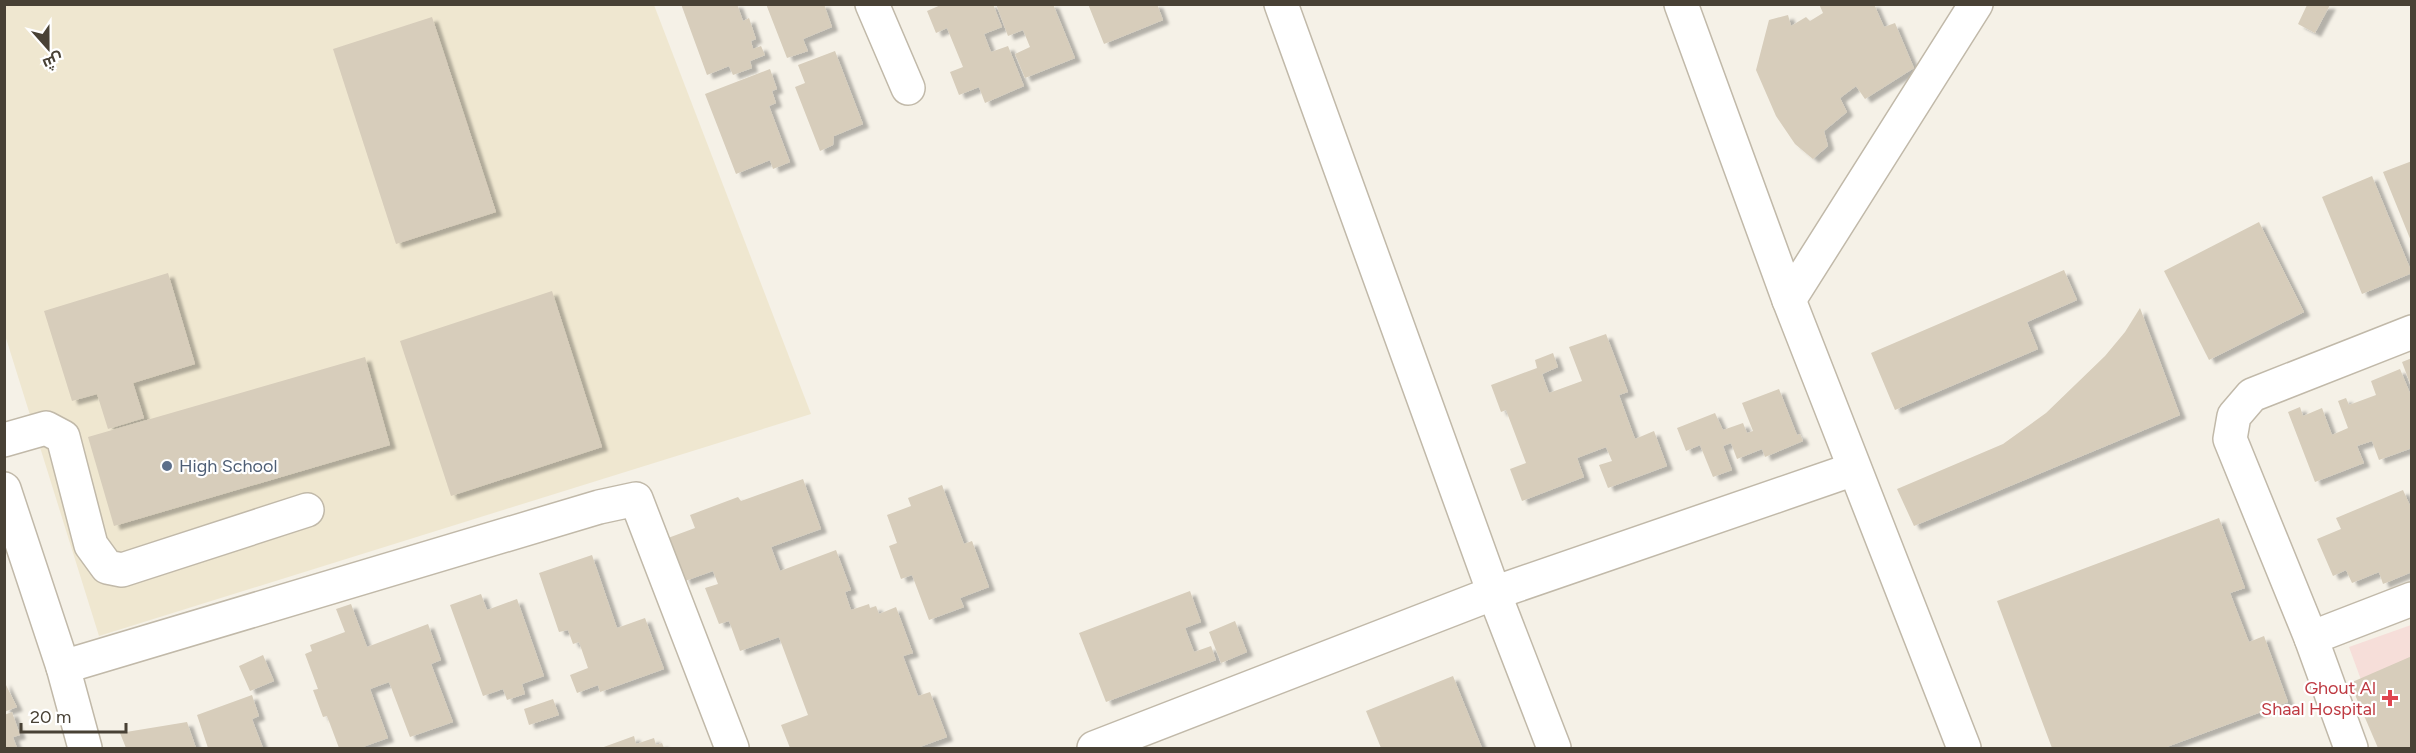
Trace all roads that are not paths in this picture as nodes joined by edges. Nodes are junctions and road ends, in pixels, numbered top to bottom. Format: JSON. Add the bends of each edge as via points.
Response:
{"nodes":[{"id":1,"x":872,"y":4,"type":"edge"},
{"id":2,"x":1281,"y":4,"type":"edge"},
{"id":3,"x":1681,"y":4,"type":"edge"},
{"id":4,"x":1976,"y":4,"type":"edge"},
{"id":5,"x":908,"y":88,"type":"dead end"},
{"id":6,"x":1789,"y":300,"type":"junction"},
{"id":7,"x":2412,"y":332,"type":"edge"},
{"id":8,"x":4,"y":440,"type":"edge"},
{"id":9,"x":1854,"y":469,"type":"junction"},
{"id":10,"x":7,"y":504,"type":"edge"},
{"id":11,"x":307,"y":510,"type":"dead end"},
{"id":12,"x":1494,"y":592,"type":"junction"},
{"id":13,"x":2412,"y":599,"type":"edge"},
{"id":14,"x":2311,"y":638,"type":"junction"},
{"id":15,"x":63,"y":667,"type":"junction"},
{"id":16,"x":1137,"y":741,"type":"edge"},
{"id":17,"x":85,"y":748,"type":"edge"},
{"id":18,"x":732,"y":748,"type":"edge"},
{"id":19,"x":1094,"y":748,"type":"edge"},
{"id":20,"x":1554,"y":748,"type":"edge"},
{"id":21,"x":1964,"y":748,"type":"edge"},
{"id":22,"x":2351,"y":748,"type":"edge"}],
"edges":[{"from":1,"to":5,"type":"street"},
{"from":2,"to":12,"type":"street"},
{"from":3,"to":6,"type":"street"},
{"from":4,"to":6,"type":"street"},
{"from":6,"to":9,"type":"street"},
{"from":7,"to":14,"type":"street","via":[[2252,395],[2234,416],[2230,439]]},
{"from":8,"to":11,"type":"street","via":[[46,428],[63,437],[91,545],[107,567],[122,570]]},
{"from":9,"to":12,"type":"street"},
{"from":9,"to":21,"type":"street"},
{"from":10,"to":15,"type":"street"},
{"from":12,"to":16,"type":"street"},
{"from":12,"to":20,"type":"street"},
{"from":13,"to":14,"type":"street"},
{"from":14,"to":22,"type":"street"},
{"from":15,"to":17,"type":"street"},
{"from":15,"to":18,"type":"street","via":[[598,507],[636,499]]},
{"from":16,"to":19,"type":"street"}]}
